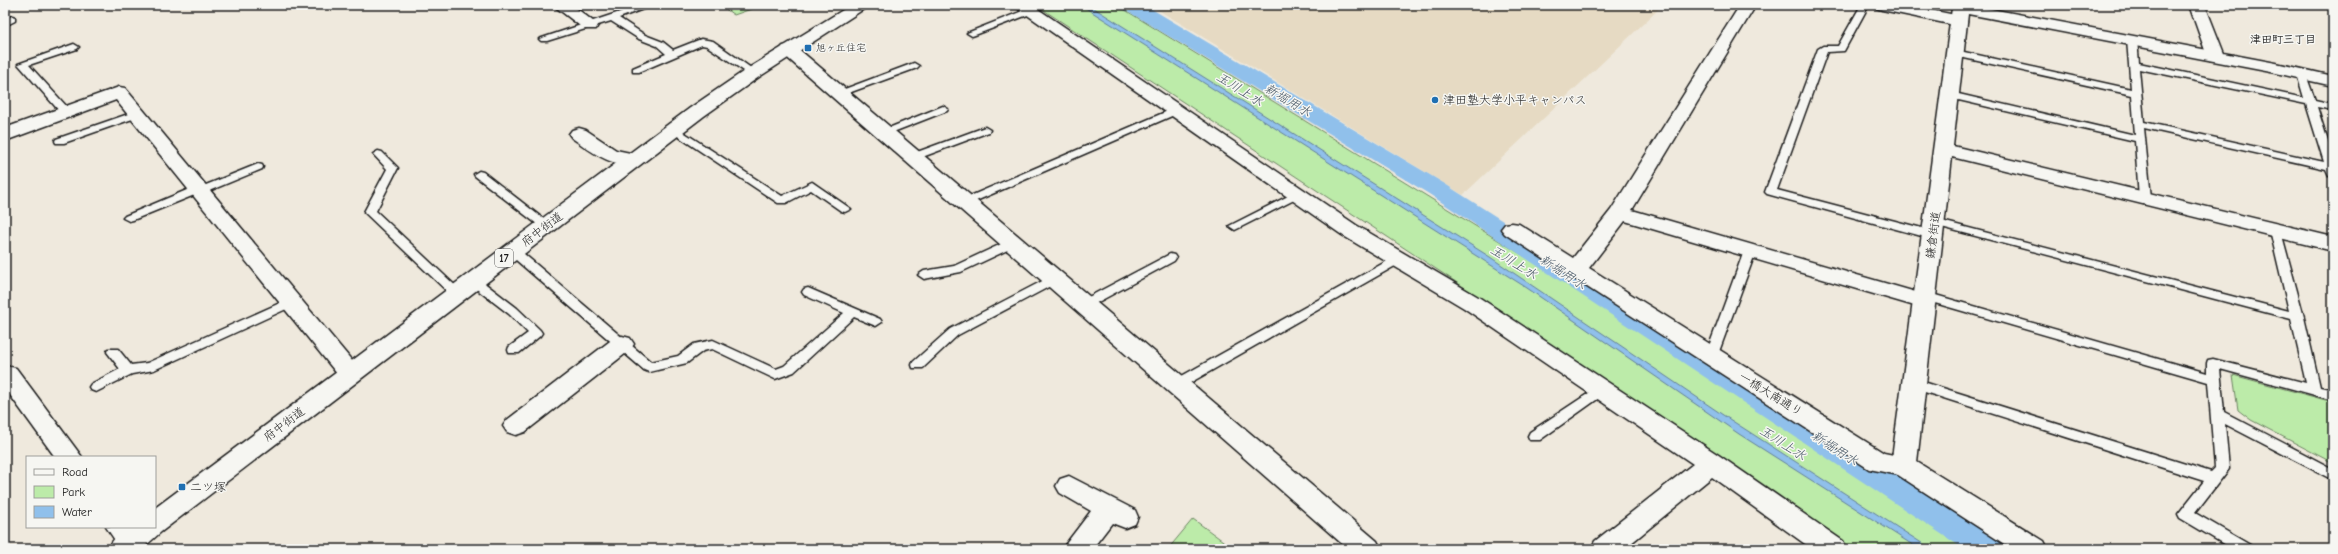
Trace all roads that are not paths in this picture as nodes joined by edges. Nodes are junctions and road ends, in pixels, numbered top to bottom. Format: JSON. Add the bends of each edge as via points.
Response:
{"nodes":[{"id":1,"x":561,"y":5,"type":"edge"},
{"id":2,"x":650,"y":5,"type":"edge"},
{"id":3,"x":862,"y":5,"type":"edge"},
{"id":4,"x":1748,"y":5,"type":"edge"},
{"id":5,"x":1865,"y":5,"type":"edge"},
{"id":6,"x":1882,"y":5,"type":"edge"},
{"id":7,"x":2197,"y":5,"type":"edge"},
{"id":8,"x":1025,"y":8,"type":"edge"},
{"id":9,"x":1959,"y":11,"type":"edge"},
{"id":10,"x":613,"y":18,"type":"junction"},
{"id":11,"x":590,"y":25,"type":"junction"},
{"id":12,"x":972,"y":33,"type":"dead end"},
{"id":13,"x":544,"y":39,"type":"dead end"},
{"id":14,"x":2132,"y":40,"type":"junction"},
{"id":15,"x":74,"y":47,"type":"dead end"},
{"id":16,"x":788,"y":50,"type":"junction"},
{"id":17,"x":1955,"y":53,"type":"junction"},
{"id":18,"x":672,"y":54,"type":"junction"},
{"id":19,"x":2216,"y":56,"type":"junction"},
{"id":20,"x":2134,"y":65,"type":"junction"},
{"id":21,"x":914,"y":66,"type":"dead end"},
{"id":22,"x":636,"y":70,"type":"dead end"},
{"id":23,"x":753,"y":73,"type":"junction"},
{"id":24,"x":2302,"y":74,"type":"junction"},
{"id":25,"x":2333,"y":81,"type":"edge"},
{"id":26,"x":839,"y":93,"type":"junction"},
{"id":27,"x":2136,"y":93,"type":"junction"},
{"id":28,"x":1950,"y":95,"type":"junction"},
{"id":29,"x":2311,"y":102,"type":"junction"},
{"id":30,"x":2333,"y":107,"type":"edge"},
{"id":31,"x":943,"y":109,"type":"dead end"},
{"id":32,"x":1177,"y":110,"type":"junction"},
{"id":33,"x":65,"y":111,"type":"junction"},
{"id":34,"x":137,"y":114,"type":"junction"},
{"id":35,"x":2139,"y":124,"type":"junction"},
{"id":36,"x":674,"y":129,"type":"junction"},
{"id":37,"x":985,"y":130,"type":"dead end"},
{"id":38,"x":884,"y":132,"type":"junction"},
{"id":39,"x":579,"y":134,"type":"dead end"},
{"id":40,"x":5,"y":136,"type":"edge"},
{"id":41,"x":2140,"y":139,"type":"junction"},
{"id":42,"x":60,"y":141,"type":"dead end"},
{"id":43,"x":1943,"y":149,"type":"junction"},
{"id":44,"x":378,"y":154,"type":"dead end"},
{"id":45,"x":913,"y":157,"type":"junction"},
{"id":46,"x":633,"y":159,"type":"junction"},
{"id":47,"x":258,"y":167,"type":"dead end"},
{"id":48,"x":2332,"y":171,"type":"edge"},
{"id":49,"x":479,"y":174,"type":"dead end"},
{"id":50,"x":199,"y":190,"type":"junction"},
{"id":51,"x":1298,"y":194,"type":"junction"},
{"id":52,"x":2145,"y":198,"type":"junction"},
{"id":53,"x":965,"y":202,"type":"junction"},
{"id":54,"x":845,"y":209,"type":"dead end"},
{"id":55,"x":1620,"y":213,"type":"junction"},
{"id":56,"x":130,"y":218,"type":"dead end"},
{"id":57,"x":546,"y":226,"type":"junction"},
{"id":58,"x":1235,"y":226,"type":"dead end"},
{"id":59,"x":1512,"y":229,"type":"dead end"},
{"id":60,"x":1933,"y":229,"type":"junction"},
{"id":61,"x":2276,"y":230,"type":"junction"},
{"id":62,"x":1012,"y":243,"type":"junction"},
{"id":63,"x":2333,"y":244,"type":"edge"},
{"id":64,"x":513,"y":251,"type":"junction"},
{"id":65,"x":1750,"y":251,"type":"junction"},
{"id":66,"x":1170,"y":258,"type":"dead end"},
{"id":67,"x":1398,"y":259,"type":"junction"},
{"id":68,"x":1575,"y":271,"type":"junction"},
{"id":69,"x":924,"y":275,"type":"dead end"},
{"id":70,"x":1054,"y":279,"type":"junction"},
{"id":71,"x":474,"y":281,"type":"junction"},
{"id":72,"x":808,"y":292,"type":"dead end"},
{"id":73,"x":457,"y":294,"type":"junction"},
{"id":74,"x":1925,"y":299,"type":"junction"},
{"id":75,"x":291,"y":302,"type":"junction"},
{"id":76,"x":1083,"y":304,"type":"junction"},
{"id":77,"x":852,"y":312,"type":"junction"},
{"id":78,"x":2298,"y":317,"type":"junction"},
{"id":79,"x":876,"y":322,"type":"dead end"},
{"id":80,"x":622,"y":344,"type":"junction"},
{"id":81,"x":514,"y":350,"type":"dead end"},
{"id":82,"x":113,"y":352,"type":"dead end"},
{"id":83,"x":1711,"y":357,"type":"junction"},
{"id":84,"x":918,"y":365,"type":"dead end"},
{"id":85,"x":129,"y":370,"type":"junction"},
{"id":86,"x":8,"y":374,"type":"dead end"},
{"id":87,"x":350,"y":374,"type":"junction"},
{"id":88,"x":2213,"y":379,"type":"junction"},
{"id":89,"x":1914,"y":384,"type":"junction"},
{"id":90,"x":1176,"y":385,"type":"junction"},
{"id":91,"x":96,"y":387,"type":"dead end"},
{"id":92,"x":1601,"y":390,"type":"junction"},
{"id":93,"x":2314,"y":390,"type":"junction"},
{"id":94,"x":2333,"y":395,"type":"edge"},
{"id":95,"x":2216,"y":414,"type":"junction"},
{"id":96,"x":516,"y":426,"type":"dead end"},
{"id":97,"x":1535,"y":436,"type":"dead end"},
{"id":98,"x":68,"y":456,"type":"edge"},
{"id":99,"x":1711,"y":463,"type":"junction"},
{"id":100,"x":1904,"y":466,"type":"junction"},
{"id":101,"x":2333,"y":475,"type":"edge"},
{"id":102,"x":2213,"y":478,"type":"junction"},
{"id":103,"x":1069,"y":486,"type":"dead end"},
{"id":104,"x":156,"y":523,"type":"edge"},
{"id":105,"x":1076,"y":549,"type":"edge"},
{"id":106,"x":1367,"y":549,"type":"edge"},
{"id":107,"x":1605,"y":549,"type":"edge"},
{"id":108,"x":1833,"y":549,"type":"edge"},
{"id":109,"x":2034,"y":549,"type":"edge"},
{"id":110,"x":2245,"y":549,"type":"edge"}],
"edges":[{"from":1,"to":11,"type":"street"},
{"from":2,"to":10,"type":"lane"},
{"from":3,"to":16,"type":"street","name":"府中街道","number":"17"},
{"from":4,"to":55,"type":"street"},
{"from":5,"to":60,"type":"lane","via":[[1841,49],[1824,49],[1771,192]]},
{"from":6,"to":9,"type":"street"},
{"from":7,"to":19,"type":"street"},
{"from":8,"to":12,"type":"lane"},
{"from":8,"to":32,"type":"street"},
{"from":9,"to":14,"type":"street"},
{"from":9,"to":17,"type":"street","name":"鎌倉街道"},
{"from":10,"to":11,"type":"lane"},
{"from":10,"to":18,"type":"lane","via":[[642,37],[660,44]]},
{"from":11,"to":13,"type":"lane"},
{"from":14,"to":19,"type":"street"},
{"from":14,"to":20,"type":"lane"},
{"from":15,"to":33,"type":"lane","via":[[23,64]]},
{"from":16,"to":23,"type":"street","name":"府中街道","number":"17"},
{"from":16,"to":26,"type":"street"},
{"from":17,"to":27,"type":"lane"},
{"from":17,"to":28,"type":"street","name":"鎌倉街道"},
{"from":18,"to":22,"type":"lane"},
{"from":18,"to":23,"type":"lane","via":[[701,42],[710,43]]},
{"from":19,"to":24,"type":"street"},
{"from":20,"to":27,"type":"lane"},
{"from":20,"to":29,"type":"lane"},
{"from":21,"to":26,"type":"lane"},
{"from":23,"to":36,"type":"street","name":"府中街道","number":"17"},
{"from":24,"to":25,"type":"street"},
{"from":24,"to":29,"type":"lane"},
{"from":26,"to":38,"type":"street"},
{"from":27,"to":35,"type":"lane"},
{"from":28,"to":41,"type":"lane"},
{"from":28,"to":43,"type":"street","name":"鎌倉街道"},
{"from":29,"to":30,"type":"lane"},
{"from":29,"to":48,"type":"lane"},
{"from":31,"to":38,"type":"lane"},
{"from":32,"to":51,"type":"street"},
{"from":32,"to":53,"type":"lane"},
{"from":33,"to":34,"type":"street","via":[[119,92]]},
{"from":33,"to":40,"type":"street"},
{"from":34,"to":42,"type":"lane"},
{"from":34,"to":50,"type":"street"},
{"from":35,"to":41,"type":"lane"},
{"from":35,"to":48,"type":"lane"},
{"from":36,"to":46,"type":"street","name":"府中街道","number":"17"},
{"from":36,"to":54,"type":"lane","via":[[782,201],[812,185]]},
{"from":37,"to":45,"type":"lane"},
{"from":38,"to":45,"type":"street"},
{"from":39,"to":46,"type":"street","via":[[610,155]]},
{"from":41,"to":52,"type":"lane"},
{"from":43,"to":52,"type":"street"},
{"from":43,"to":60,"type":"street","name":"鎌倉街道"},
{"from":44,"to":73,"type":"lane","via":[[393,168],[370,212]]},
{"from":45,"to":53,"type":"street"},
{"from":46,"to":57,"type":"street","name":"府中街道","number":"17"},
{"from":47,"to":50,"type":"lane"},
{"from":49,"to":57,"type":"lane"},
{"from":50,"to":56,"type":"lane"},
{"from":50,"to":75,"type":"street"},
{"from":51,"to":58,"type":"lane"},
{"from":51,"to":67,"type":"street","via":[[1349,230]]},
{"from":52,"to":61,"type":"street"},
{"from":53,"to":62,"type":"street"},
{"from":55,"to":65,"type":"street"},
{"from":55,"to":68,"type":"street"},
{"from":57,"to":64,"type":"street","name":"府中街道","number":"17"},
{"from":59,"to":68,"type":"street","name":"一橋大南通り"},
{"from":60,"to":74,"type":"street","name":"鎌倉街道"},
{"from":60,"to":78,"type":"lane"},
{"from":61,"to":63,"type":"street"},
{"from":61,"to":78,"type":"lane"},
{"from":62,"to":69,"type":"lane","via":[[956,269]]},
{"from":62,"to":70,"type":"street"},
{"from":64,"to":71,"type":"street","name":"府中街道","number":"17"},
{"from":64,"to":80,"type":"lane"},
{"from":65,"to":74,"type":"street"},
{"from":65,"to":83,"type":"lane"},
{"from":66,"to":76,"type":"lane"},
{"from":67,"to":90,"type":"lane"},
{"from":67,"to":92,"type":"street","via":[[1472,303]]},
{"from":68,"to":83,"type":"street","name":"一橋大南通り"},
{"from":70,"to":76,"type":"street"},
{"from":70,"to":84,"type":"lane","via":[[954,332]]},
{"from":71,"to":73,"type":"street","name":"府中街道","number":"17"},
{"from":71,"to":81,"type":"lane","via":[[513,311],[536,333]]},
{"from":72,"to":77,"type":"lane"},
{"from":73,"to":87,"type":"street","name":"府中街道","number":"17"},
{"from":74,"to":88,"type":"lane"},
{"from":74,"to":89,"type":"street","name":"鎌倉街道"},
{"from":75,"to":85,"type":"lane","via":[[165,361]]},
{"from":75,"to":87,"type":"street"},
{"from":76,"to":90,"type":"street"},
{"from":77,"to":79,"type":"lane"},
{"from":77,"to":80,"type":"lane","via":[[789,369],[775,374],[712,344],[699,347],[682,360],[649,367]]},
{"from":78,"to":93,"type":"lane"},
{"from":80,"to":96,"type":"street"},
{"from":82,"to":85,"type":"lane"},
{"from":83,"to":100,"type":"street","name":"一橋大南通り","via":[[1878,462]]},
{"from":85,"to":91,"type":"lane"},
{"from":86,"to":98,"type":"street"},
{"from":87,"to":104,"type":"street","name":"府中街道","number":"17"},
{"from":88,"to":93,"type":"lane","via":[[2213,363]]},
{"from":88,"to":95,"type":"lane"},
{"from":89,"to":100,"type":"street","name":"鎌倉街道"},
{"from":89,"to":102,"type":"lane"},
{"from":90,"to":106,"type":"street"},
{"from":92,"to":97,"type":"lane"},
{"from":92,"to":99,"type":"street"},
{"from":93,"to":94,"type":"lane"},
{"from":95,"to":101,"type":"lane"},
{"from":95,"to":102,"type":"lane","via":[[2222,469]]},
{"from":99,"to":107,"type":"street"},
{"from":99,"to":108,"type":"street"},
{"from":100,"to":109,"type":"street","name":"一橋大南通り"},
{"from":102,"to":110,"type":"lane","via":[[2185,514]]},
{"from":103,"to":105,"type":"street","via":[[1117,512]]}]}
